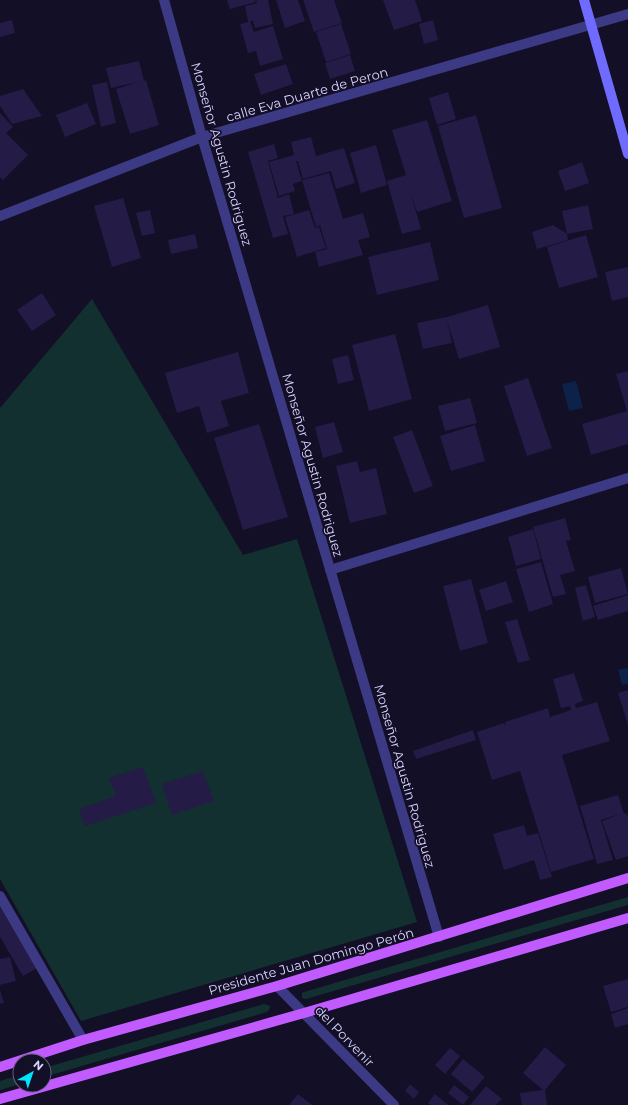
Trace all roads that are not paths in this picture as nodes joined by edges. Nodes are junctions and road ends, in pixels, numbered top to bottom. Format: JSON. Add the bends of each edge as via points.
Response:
{"nodes":[{"id":1,"x":164,"y":0,"type":"edge"},
{"id":2,"x":584,"y":0,"type":"edge"},
{"id":3,"x":628,"y":14,"type":"edge"},
{"id":4,"x":591,"y":26,"type":"junction"},
{"id":5,"x":202,"y":137,"type":"junction"},
{"id":6,"x":628,"y":154,"type":"edge"},
{"id":7,"x":0,"y":216,"type":"edge"},
{"id":8,"x":628,"y":478,"type":"edge"},
{"id":9,"x":330,"y":570,"type":"junction"},
{"id":10,"x":628,"y":878,"type":"edge"},
{"id":11,"x":0,"y":896,"type":"edge"},
{"id":12,"x":628,"y":918,"type":"edge"},
{"id":13,"x":439,"y":937,"type":"junction"},
{"id":14,"x":277,"y":986,"type":"junction"},
{"id":15,"x":304,"y":1013,"type":"junction"},
{"id":16,"x":83,"y":1040,"type":"junction"},
{"id":17,"x":0,"y":1067,"type":"edge"},
{"id":18,"x":0,"y":1099,"type":"edge"},
{"id":19,"x":394,"y":1105,"type":"edge"}],
"edges":[{"from":1,"to":5,"type":"street","name":"Monseñor Agustin Rodriguez"},
{"from":2,"to":4,"type":"street"},
{"from":3,"to":4,"type":"street","name":"calle Eva Duarte de Peron"},
{"from":4,"to":5,"type":"street","name":"calle Eva Duarte de Peron"},
{"from":4,"to":6,"type":"street"},
{"from":5,"to":7,"type":"street","name":"calle Eva Duarte de Peron"},
{"from":5,"to":9,"type":"street","name":"Monseñor Agustin Rodriguez"},
{"from":8,"to":9,"type":"street"},
{"from":9,"to":13,"type":"street","name":"Monseñor Agustin Rodriguez"},
{"from":10,"to":13,"type":"main road","name":"Presidente Juan Domingo Perón"},
{"from":11,"to":16,"type":"street"},
{"from":12,"to":15,"type":"main road"},
{"from":13,"to":14,"type":"main road","name":"Presidente Juan Domingo Perón"},
{"from":14,"to":15,"type":"street","name":"del Porvenir"},
{"from":14,"to":16,"type":"main road","name":"Presidente Juan Domingo Perón"},
{"from":15,"to":18,"type":"main road"},
{"from":15,"to":19,"type":"street","name":"del Porvenir"},
{"from":16,"to":17,"type":"main road","name":"Presidente Juan Domingo Perón"}]}
